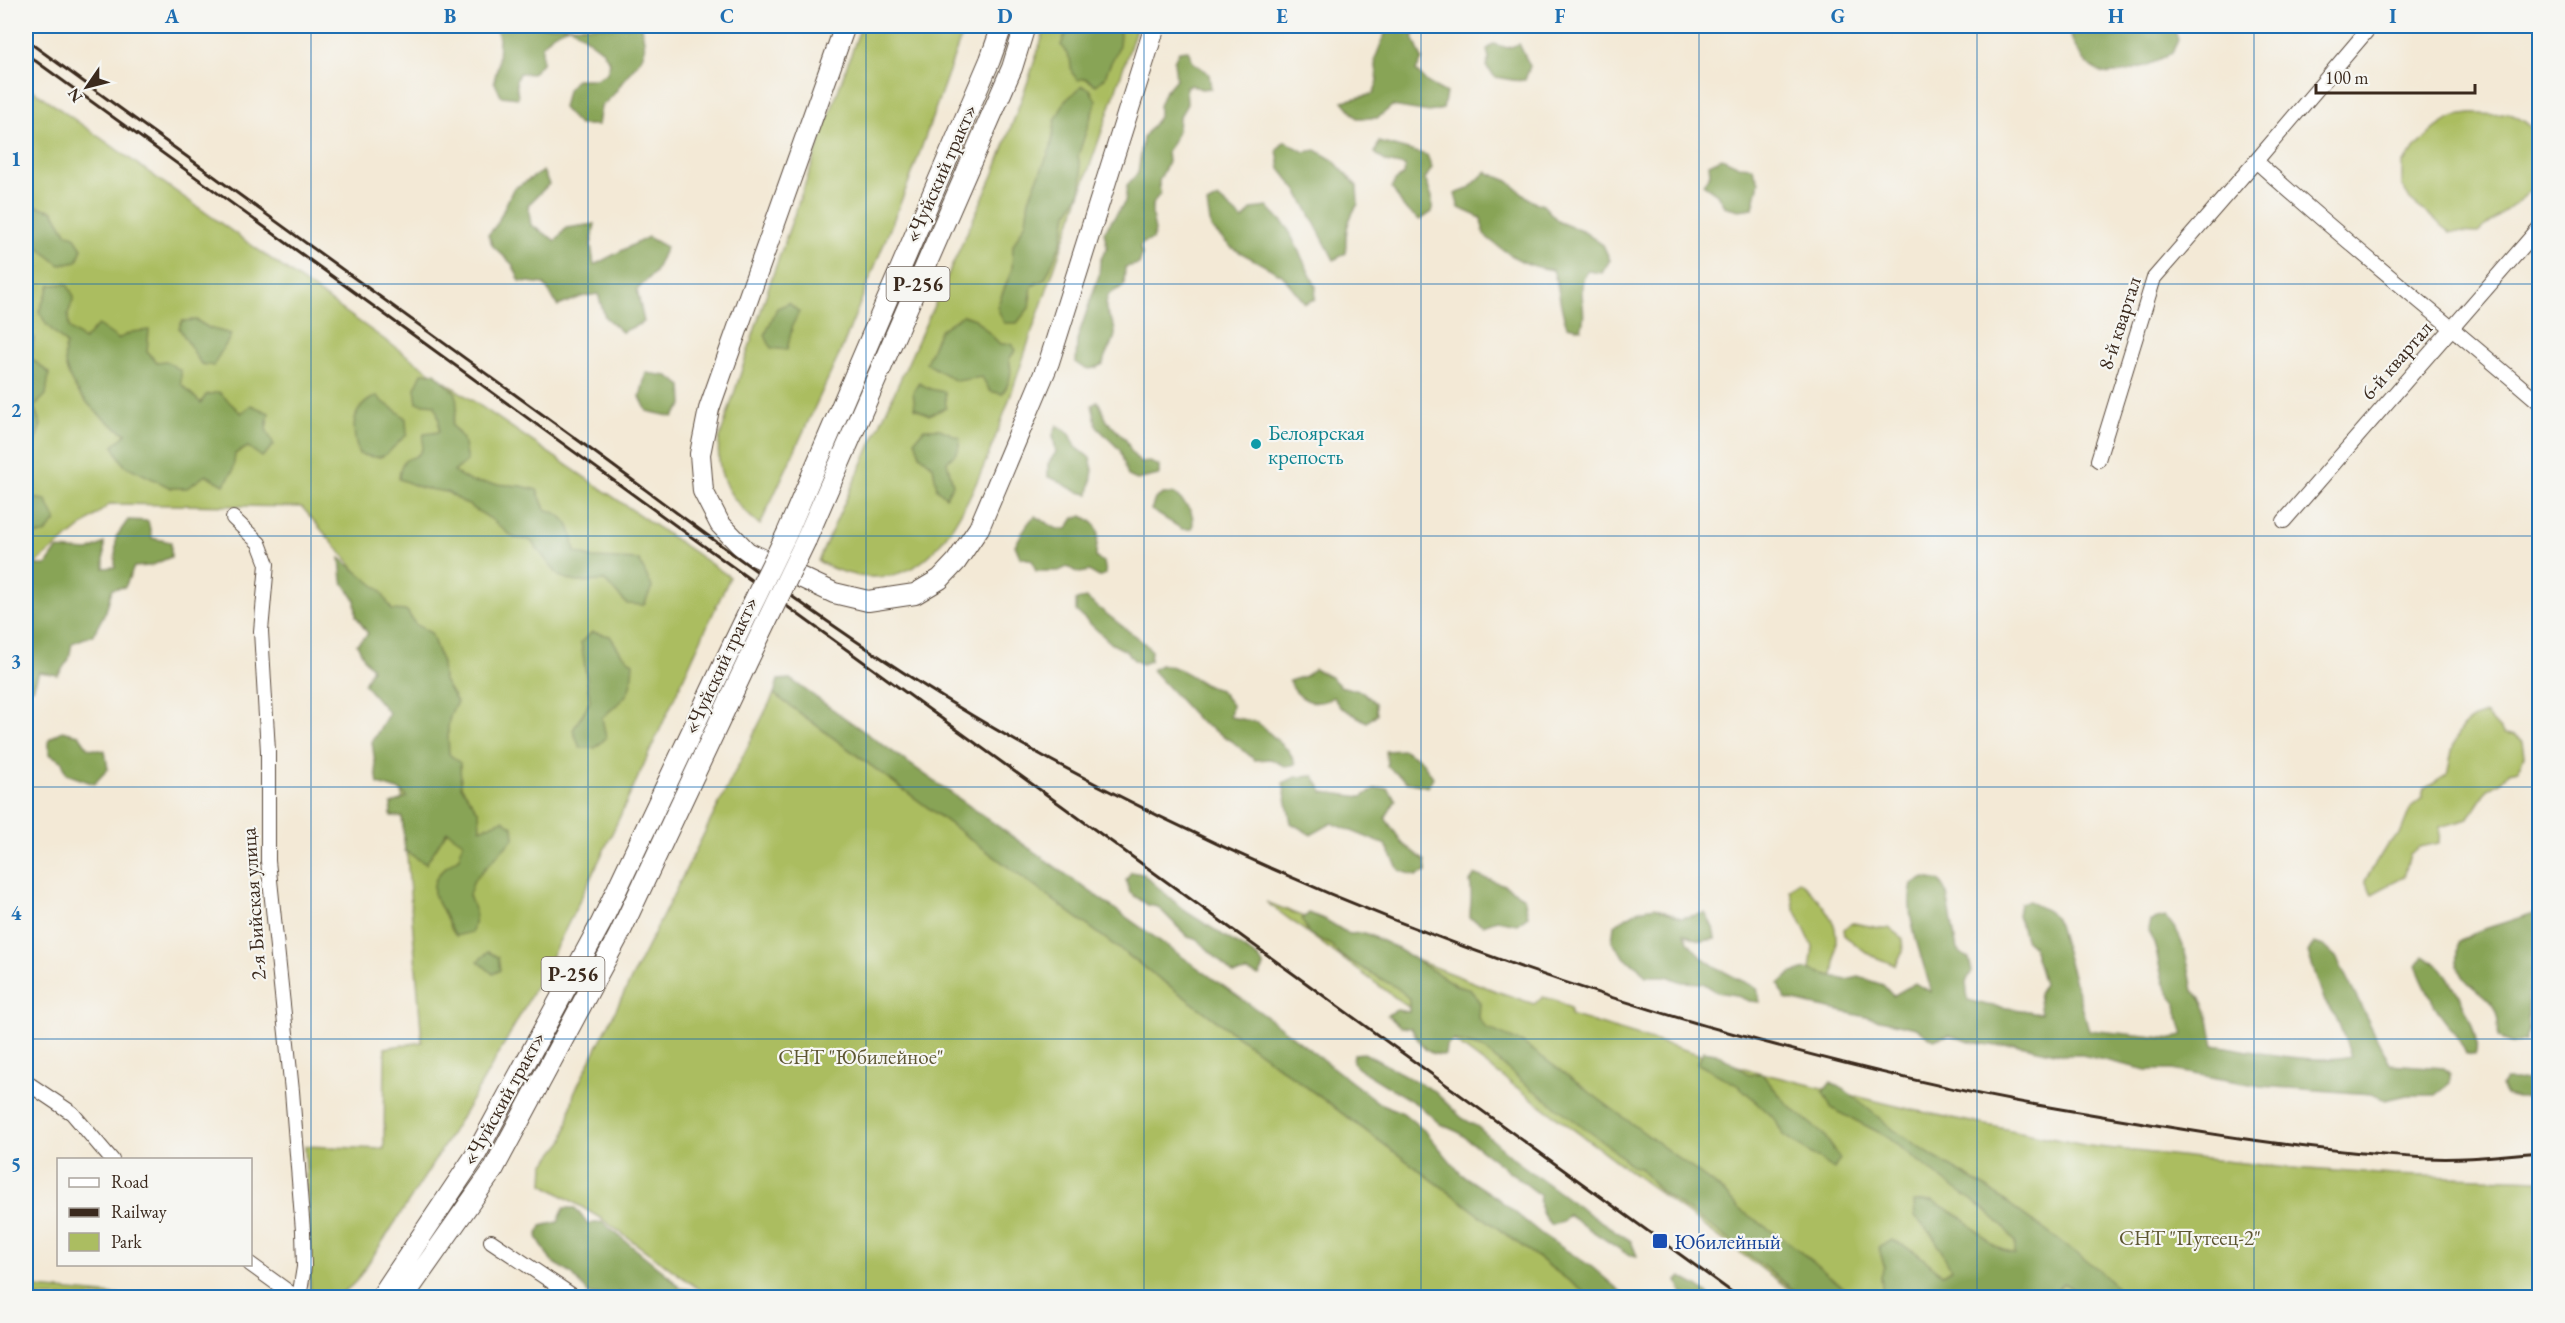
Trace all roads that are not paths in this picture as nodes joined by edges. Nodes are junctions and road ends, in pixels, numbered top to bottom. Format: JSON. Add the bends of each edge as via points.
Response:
{"nodes":[{"id":1,"x":844,"y":26,"type":"edge"},
{"id":2,"x":1002,"y":26,"type":"edge"},
{"id":3,"x":1025,"y":26,"type":"edge"},
{"id":4,"x":1155,"y":26,"type":"edge"},
{"id":5,"x":2371,"y":26,"type":"edge"},
{"id":6,"x":2256,"y":161,"type":"junction"},
{"id":7,"x":2540,"y":227,"type":"edge"},
{"id":8,"x":2453,"y":327,"type":"junction"},
{"id":9,"x":2540,"y":403,"type":"edge"},
{"id":10,"x":2098,"y":460,"type":"dead end"},
{"id":11,"x":233,"y":518,"type":"dead end"},
{"id":12,"x":2284,"y":521,"type":"dead end"},
{"id":13,"x":26,"y":1082,"type":"edge"},
{"id":14,"x":110,"y":1158,"type":"edge"},
{"id":15,"x":491,"y":1241,"type":"dead end"},
{"id":16,"x":252,"y":1265,"type":"edge"},
{"id":17,"x":386,"y":1296,"type":"edge"},
{"id":18,"x":298,"y":1298,"type":"edge"},
{"id":19,"x":576,"y":1298,"type":"edge"}],
"edges":[{"from":1,"to":4,"type":"highway","via":[[709,409],[700,473],[710,509],[747,552],[834,593],[868,601],[903,598],[926,588],[950,570],[978,528],[1049,362]]},
{"from":2,"to":17,"type":"highway","name":"«Чуйский тракт»","number":"Р-256","bridge":true,"via":[[787,533],[601,922],[475,1156]]},
{"from":3,"to":17,"type":"highway","name":"«Чуйский тракт»","number":"Р-256","bridge":true,"via":[[1012,68],[806,540],[619,935],[498,1160]]},
{"from":5,"to":6,"type":"street","name":"8-й квартал"},
{"from":6,"to":8,"type":"street","via":[[2327,226]]},
{"from":6,"to":10,"type":"street","name":"8-й квартал","via":[[2154,278]]},
{"from":7,"to":8,"type":"street","name":"6-й квартал"},
{"from":8,"to":9,"type":"street"},
{"from":8,"to":12,"type":"street","name":"6-й квартал"},
{"from":11,"to":18,"type":"street","name":"2-я Бийская улица","via":[[259,543],[267,564],[261,631],[268,751],[268,861],[303,1231],[304,1267]]},
{"from":13,"to":14,"type":"street","via":[[72,1113]]},
{"from":15,"to":19,"type":"street"},
{"from":16,"to":18,"type":"street"}]}
